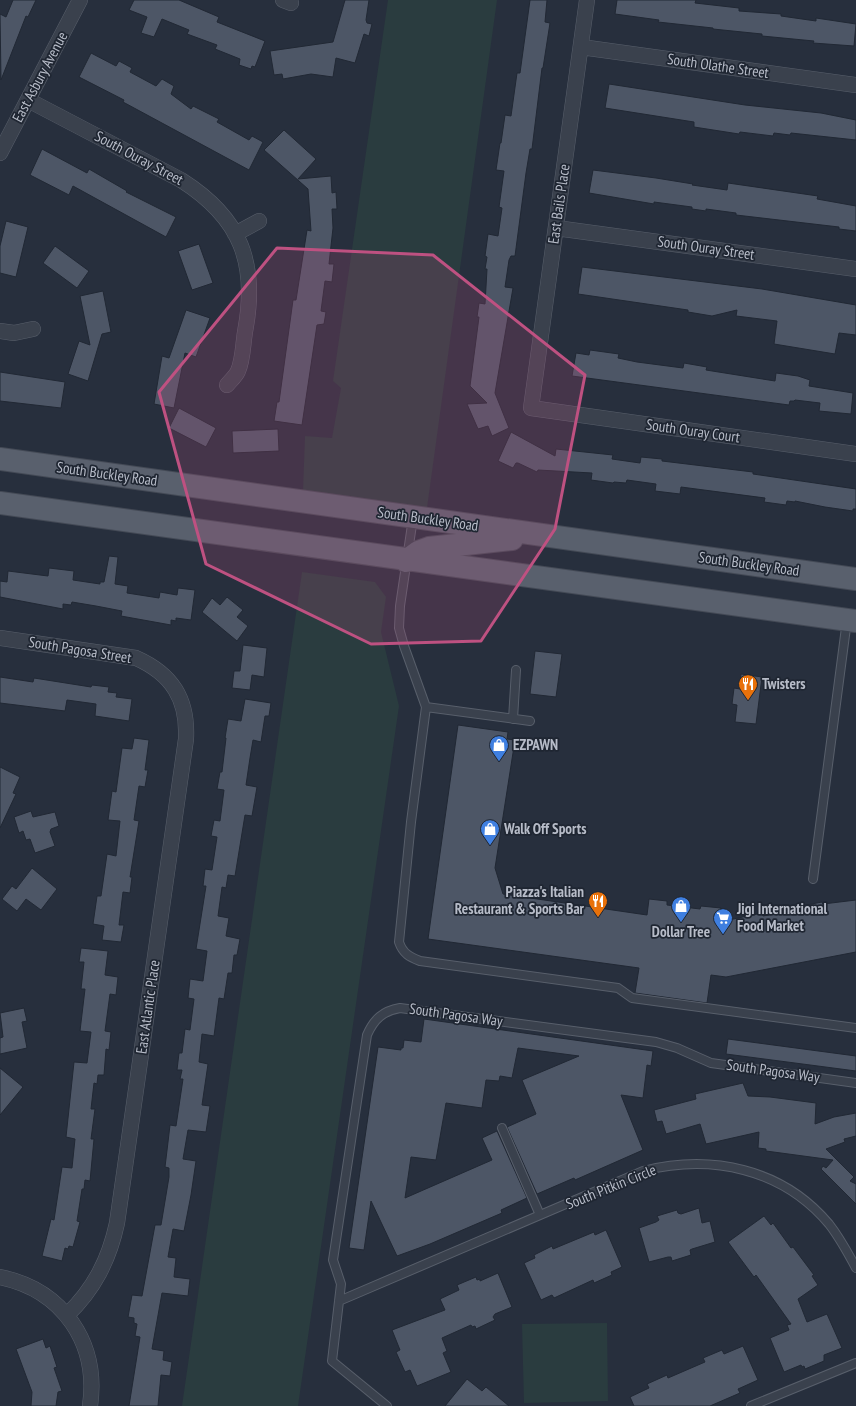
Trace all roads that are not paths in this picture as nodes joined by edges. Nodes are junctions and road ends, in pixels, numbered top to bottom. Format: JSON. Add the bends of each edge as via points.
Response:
{"nodes":[{"id":1,"x":80,"y":0,"type":"edge"},
{"id":2,"x":587,"y":0,"type":"edge"},
{"id":3,"x":581,"y":47,"type":"junction"},
{"id":4,"x":856,"y":85,"type":"edge"},
{"id":5,"x":28,"y":100,"type":"junction"},
{"id":6,"x":0,"y":153,"type":"edge"},
{"id":7,"x":259,"y":221,"type":"dead end"},
{"id":8,"x":556,"y":228,"type":"junction"},
{"id":9,"x":235,"y":234,"type":"junction"},
{"id":10,"x":856,"y":269,"type":"edge"},
{"id":11,"x":33,"y":329,"type":"dead end"},
{"id":12,"x":0,"y":331,"type":"edge"},
{"id":13,"x":227,"y":385,"type":"dead end"},
{"id":14,"x":530,"y":408,"type":"joint"},
{"id":15,"x":856,"y":454,"type":"edge"},
{"id":16,"x":0,"y":459,"type":"edge"},
{"id":17,"x":57,"y":467,"type":"junction"},
{"id":18,"x":0,"y":474,"type":"edge"},
{"id":19,"x":0,"y":503,"type":"edge"},
{"id":20,"x":413,"y":517,"type":"junction"},
{"id":21,"x":546,"y":536,"type":"junction"},
{"id":22,"x":406,"y":561,"type":"junction"},
{"id":23,"x":856,"y":579,"type":"edge"},
{"id":24,"x":852,"y":621,"type":"edge"},
{"id":25,"x":0,"y":638,"type":"edge"},
{"id":26,"x":516,"y":670,"type":"dead end"},
{"id":27,"x":174,"y":686,"type":"joint"},
{"id":28,"x":426,"y":707,"type":"junction"},
{"id":29,"x":513,"y":719,"type":"junction"},
{"id":30,"x":530,"y":722,"type":"dead end"},
{"id":31,"x":813,"y":879,"type":"dead end"},
{"id":32,"x":856,"y":1028,"type":"edge"},
{"id":33,"x":856,"y":1083,"type":"edge"},
{"id":34,"x":502,"y":1128,"type":"dead end"},
{"id":35,"x":540,"y":1215,"type":"junction"},
{"id":36,"x":856,"y":1268,"type":"edge"},
{"id":37,"x":0,"y":1278,"type":"edge"},
{"id":38,"x":339,"y":1301,"type":"junction"},
{"id":39,"x":67,"y":1315,"type":"junction"},
{"id":40,"x":856,"y":1363,"type":"edge"},
{"id":41,"x":90,"y":1406,"type":"edge"},
{"id":42,"x":387,"y":1406,"type":"edge"},
{"id":43,"x":752,"y":1406,"type":"edge"}],
"edges":[{"from":1,"to":5,"type":"street","name":"East Asbury Avenue"},
{"from":2,"to":3,"type":"street","name":"East Bails Place"},
{"from":3,"to":4,"type":"street","name":"South Olathe Street"},
{"from":3,"to":8,"type":"street","name":"East Bails Place"},
{"from":5,"to":6,"type":"street","name":"East Asbury Avenue"},
{"from":5,"to":9,"type":"street","name":"South Ouray Street","via":[[198,191],[213,204]]},
{"from":7,"to":9,"type":"street"},
{"from":8,"to":10,"type":"street","name":"South Ouray Street"},
{"from":8,"to":14,"type":"street","name":"East Bails Place"},
{"from":9,"to":13,"type":"street","name":"South Ouray Street","via":[[247,266],[250,306],[238,371]]},
{"from":11,"to":12,"type":"street","via":[[14,333]]},
{"from":14,"to":15,"type":"street","name":"South Ouray Court"},
{"from":16,"to":17,"type":"main road","name":"South Buckley Road"},
{"from":17,"to":18,"type":"main road"},
{"from":17,"to":20,"type":"main road","name":"South Buckley Road"},
{"from":19,"to":22,"type":"main road"},
{"from":20,"to":21,"type":"main road","name":"South Buckley Road"},
{"from":20,"to":22,"type":"lane"},
{"from":21,"to":22,"type":"main road","via":[[429,548]]},
{"from":21,"to":23,"type":"main road","name":"South Buckley Road"},
{"from":22,"to":24,"type":"main road"},
{"from":22,"to":28,"type":"lane","via":[[399,628]]},
{"from":24,"to":31,"type":"lane"},
{"from":25,"to":27,"type":"street","name":"South Pagosa Street","via":[[136,658],[150,664]]},
{"from":26,"to":29,"type":"lane"},
{"from":27,"to":39,"type":"street","name":"East Atlantic Place","via":[[186,716],[186,739],[117,1224],[103,1268],[92,1287]]},
{"from":28,"to":29,"type":"lane"},
{"from":28,"to":32,"type":"lane","via":[[399,942],[402,950],[409,956],[420,961],[618,988],[632,998]]},
{"from":29,"to":30,"type":"lane"},
{"from":33,"to":38,"type":"lane","name":"South Pagosa Way","via":[[711,1063],[656,1042],[400,1008],[389,1010],[371,1025],[367,1035],[333,1260],[341,1284]]},
{"from":34,"to":35,"type":"lane"},
{"from":35,"to":36,"type":"lane","name":"South Pitkin Circle","via":[[643,1172],[689,1163],[715,1164],[742,1169],[768,1178],[810,1205],[842,1242]]},
{"from":35,"to":38,"type":"lane","name":"South Pitkin Circle"},
{"from":37,"to":39,"type":"street","via":[[21,1283],[42,1293]]},
{"from":38,"to":42,"type":"lane","name":"South Pagosa Way","via":[[332,1361]]},
{"from":39,"to":41,"type":"street","via":[[85,1345],[91,1367],[93,1390]]},
{"from":40,"to":43,"type":"lane"}]}
